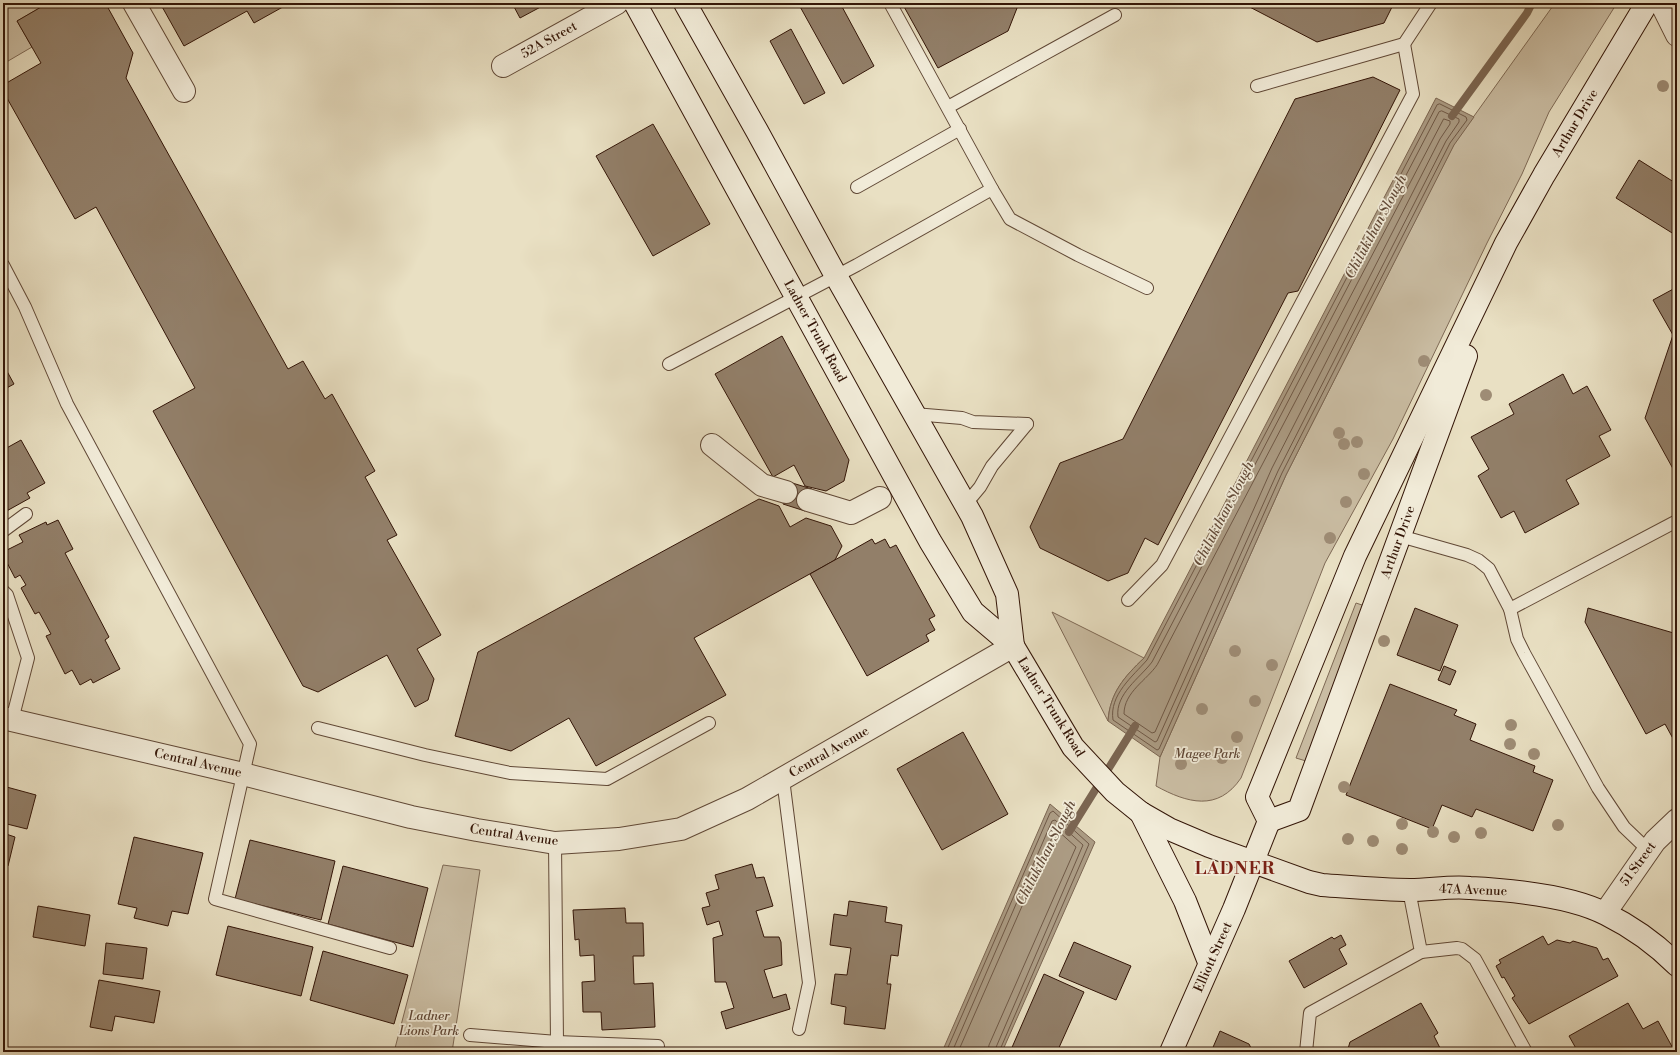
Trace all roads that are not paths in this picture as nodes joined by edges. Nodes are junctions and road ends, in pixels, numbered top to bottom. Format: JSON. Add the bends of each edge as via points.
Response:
{"nodes":[{"id":1,"x":134,"y":3,"type":"edge"},
{"id":2,"x":617,"y":3,"type":"edge"},
{"id":3,"x":635,"y":3,"type":"edge"},
{"id":4,"x":685,"y":3,"type":"edge"},
{"id":5,"x":890,"y":3,"type":"edge"},
{"id":6,"x":1431,"y":3,"type":"edge"},
{"id":7,"x":1647,"y":3,"type":"edge"},
{"id":8,"x":1661,"y":3,"type":"edge"},
{"id":9,"x":1115,"y":15,"type":"dead end"},
{"id":10,"x":1677,"y":35,"type":"edge"},
{"id":11,"x":1404,"y":44,"type":"junction"},
{"id":12,"x":503,"y":66,"type":"dead end"},
{"id":13,"x":1257,"y":86,"type":"dead end"},
{"id":14,"x":184,"y":91,"type":"dead end"},
{"id":15,"x":948,"y":107,"type":"junction"},
{"id":16,"x":960,"y":129,"type":"junction"},
{"id":17,"x":857,"y":187,"type":"dead end"},
{"id":18,"x":992,"y":188,"type":"junction"},
{"id":19,"x":1506,"y":244,"type":"junction"},
{"id":20,"x":3,"y":266,"type":"edge"},
{"id":21,"x":836,"y":276,"type":"junction"},
{"id":22,"x":1147,"y":288,"type":"dead end"},
{"id":23,"x":796,"y":298,"type":"junction"},
{"id":24,"x":669,"y":364,"type":"dead end"},
{"id":25,"x":914,"y":414,"type":"junction"},
{"id":26,"x":712,"y":445,"type":"dead end"},
{"id":27,"x":786,"y":492,"type":"dead end"},
{"id":28,"x":880,"y":498,"type":"dead end"},
{"id":29,"x":808,"y":500,"type":"dead end"},
{"id":30,"x":965,"y":505,"type":"junction"},
{"id":31,"x":26,"y":514,"type":"dead end"},
{"id":32,"x":1677,"y":522,"type":"edge"},
{"id":33,"x":3,"y":531,"type":"edge"},
{"id":34,"x":1400,"y":536,"type":"junction"},
{"id":35,"x":3,"y":590,"type":"edge"},
{"id":36,"x":1128,"y":600,"type":"dead end"},
{"id":37,"x":1510,"y":609,"type":"junction"},
{"id":38,"x":1013,"y":646,"type":"junction"},
{"id":39,"x":8,"y":719,"type":"edge"},
{"id":40,"x":709,"y":723,"type":"dead end"},
{"id":41,"x":318,"y":728,"type":"dead end"},
{"id":42,"x":243,"y":774,"type":"junction"},
{"id":43,"x":783,"y":779,"type":"junction"},
{"id":44,"x":1141,"y":813,"type":"junction"},
{"id":45,"x":1677,"y":820,"type":"edge"},
{"id":46,"x":1269,"y":821,"type":"junction"},
{"id":47,"x":555,"y":843,"type":"junction"},
{"id":48,"x":1648,"y":850,"type":"junction"},
{"id":49,"x":1254,"y":861,"type":"junction"},
{"id":50,"x":1409,"y":890,"type":"junction"},
{"id":51,"x":1605,"y":913,"type":"junction"},
{"id":52,"x":390,"y":948,"type":"dead end"},
{"id":53,"x":1421,"y":952,"type":"junction"},
{"id":54,"x":1210,"y":962,"type":"junction"},
{"id":55,"x":1677,"y":965,"type":"edge"},
{"id":56,"x":799,"y":1029,"type":"dead end"},
{"id":57,"x":470,"y":1035,"type":"dead end"},
{"id":58,"x":558,"y":1042,"type":"junction"},
{"id":59,"x":658,"y":1046,"type":"dead end"},
{"id":60,"x":1171,"y":1052,"type":"edge"},
{"id":61,"x":1306,"y":1052,"type":"edge"},
{"id":62,"x":1526,"y":1052,"type":"edge"}],
"edges":[{"from":1,"to":14,"type":"main road"},
{"from":2,"to":12,"type":"main road","name":"52A Street"},
{"from":3,"to":23,"type":"main road","name":"Ladner Trunk Road"},
{"from":4,"to":21,"type":"main road","name":"Ladner Trunk Road"},
{"from":5,"to":15,"type":"lane"},
{"from":6,"to":11,"type":"lane"},
{"from":7,"to":19,"type":"main road","name":"Arthur Drive","via":[[1544,175]]},
{"from":8,"to":10,"type":"main road"},
{"from":9,"to":15,"type":"lane"},
{"from":11,"to":13,"type":"lane"},
{"from":11,"to":36,"type":"lane","via":[[1413,94],[1162,565]]},
{"from":15,"to":16,"type":"lane"},
{"from":16,"to":17,"type":"lane"},
{"from":16,"to":18,"type":"lane"},
{"from":18,"to":21,"type":"lane"},
{"from":18,"to":22,"type":"lane","via":[[1010,219],[1078,256]]},
{"from":19,"to":34,"type":"main road","name":"Arthur Drive"},
{"from":19,"to":46,"type":"main road","name":"Arthur Drive","via":[[1352,563],[1256,797]]},
{"from":20,"to":42,"type":"lane","via":[[25,307],[67,404],[250,744]]},
{"from":21,"to":23,"type":"lane"},
{"from":21,"to":25,"type":"main road","name":"Ladner Trunk Road"},
{"from":23,"to":24,"type":"lane"},
{"from":23,"to":38,"type":"main road","name":"Ladner Trunk Road","via":[[973,612]]},
{"from":25,"to":30,"type":"main road","name":"Ladner Trunk Road"},
{"from":25,"to":30,"type":"lane","via":[[962,418],[973,422],[1027,424],[992,466],[980,487]]},
{"from":26,"to":27,"type":"main road","via":[[762,485]]},
{"from":28,"to":29,"type":"main road","via":[[851,513]]},
{"from":30,"to":38,"type":"main road","name":"Ladner Trunk Road","via":[[1008,594]]},
{"from":31,"to":33,"type":"lane"},
{"from":32,"to":37,"type":"lane"},
{"from":34,"to":37,"type":"lane","via":[[1478,560],[1489,569]]},
{"from":34,"to":46,"type":"main road","name":"Arthur Drive","via":[[1299,810]]},
{"from":35,"to":39,"type":"lane","via":[[7,595],[28,658]]},
{"from":37,"to":48,"type":"lane","via":[[1517,639],[1598,788],[1624,827]]},
{"from":38,"to":43,"type":"main road","name":"Central Avenue"},
{"from":38,"to":44,"type":"main road","name":"Ladner Trunk Road","via":[[1042,697],[1084,760],[1115,792]]},
{"from":39,"to":42,"type":"main road","name":"Central Avenue"},
{"from":40,"to":41,"type":"lane","via":[[607,779],[510,773]]},
{"from":42,"to":47,"type":"main road","name":"Central Avenue","via":[[411,817]]},
{"from":42,"to":52,"type":"lane","via":[[215,899]]},
{"from":43,"to":47,"type":"main road","name":"Central Avenue","via":[[747,799],[681,829],[619,839]]},
{"from":43,"to":56,"type":"lane","via":[[809,983]]},
{"from":44,"to":49,"type":"main road","name":"Ladner Trunk Road","via":[[1185,836]]},
{"from":44,"to":54,"type":"main road","via":[[1185,901]]},
{"from":45,"to":48,"type":"main road","name":"51 Street"},
{"from":46,"to":49,"type":"main road"},
{"from":47,"to":58,"type":"lane"},
{"from":48,"to":51,"type":"main road","name":"51 Street"},
{"from":49,"to":50,"type":"main road","name":"47A Avenue","via":[[1322,885]]},
{"from":49,"to":54,"type":"main road","name":"Elliott Street"},
{"from":50,"to":51,"type":"main road","name":"47A Avenue","via":[[1469,887],[1525,893],[1566,901]]},
{"from":50,"to":53,"type":"lane"},
{"from":51,"to":55,"type":"main road","name":"47A Avenue","via":[[1650,942]]},
{"from":53,"to":61,"type":"lane","via":[[1310,1013]]},
{"from":53,"to":62,"type":"lane","via":[[1457,948],[1475,959]]},
{"from":54,"to":60,"type":"main road","name":"Elliott Street"},
{"from":57,"to":58,"type":"lane"},
{"from":58,"to":59,"type":"lane"}]}
